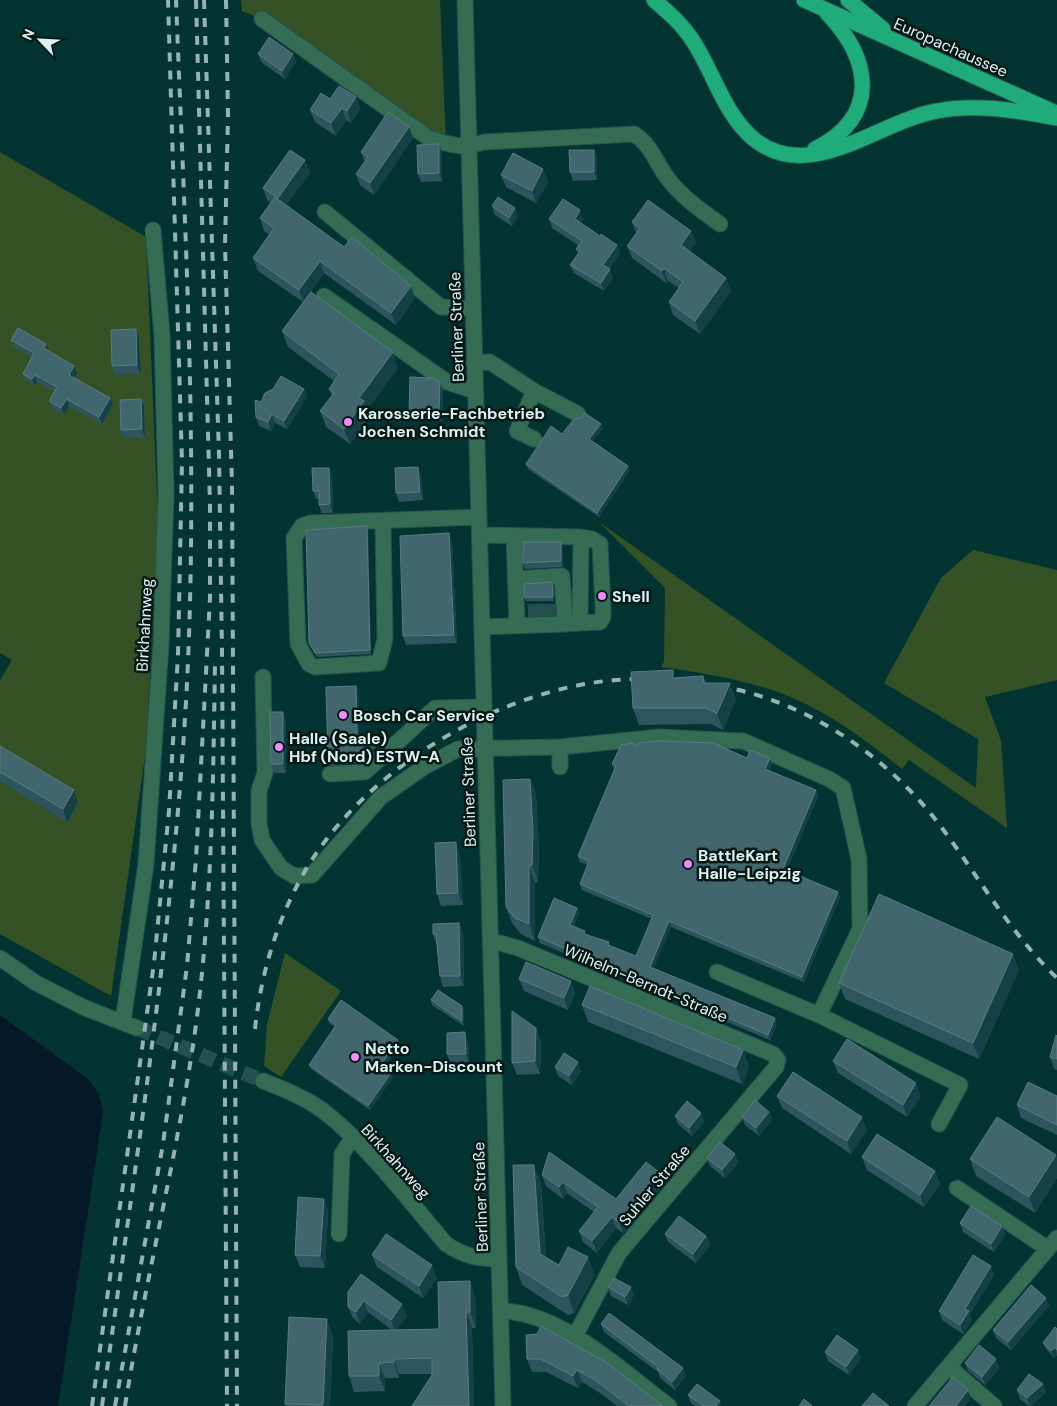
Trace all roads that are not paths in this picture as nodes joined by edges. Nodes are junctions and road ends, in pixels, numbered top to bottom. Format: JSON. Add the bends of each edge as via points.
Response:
{"nodes":[{"id":1,"x":465,"y":0,"type":"edge"},
{"id":2,"x":654,"y":0,"type":"edge"},
{"id":3,"x":804,"y":0,"type":"edge"},
{"id":4,"x":848,"y":0,"type":"edge"},
{"id":5,"x":822,"y":8,"type":"junction"},
{"id":6,"x":262,"y":19,"type":"dead end"},
{"id":7,"x":900,"y":43,"type":"junction"},
{"id":8,"x":1057,"y":113,"type":"edge"},
{"id":9,"x":1057,"y":118,"type":"edge"},
{"id":10,"x":469,"y":147,"type":"junction"},
{"id":11,"x":799,"y":157,"type":"junction"},
{"id":12,"x":325,"y":212,"type":"dead end"},
{"id":13,"x":720,"y":224,"type":"dead end"},
{"id":14,"x":154,"y":230,"type":"dead end"},
{"id":15,"x":324,"y":296,"type":"dead end"},
{"id":16,"x":473,"y":309,"type":"junction"},
{"id":17,"x":474,"y":363,"type":"junction"},
{"id":18,"x":475,"y":391,"type":"junction"},
{"id":19,"x":534,"y":391,"type":"junction"},
{"id":20,"x":578,"y":414,"type":"dead end"},
{"id":21,"x":534,"y":439,"type":"dead end"},
{"id":22,"x":479,"y":517,"type":"junction"},
{"id":23,"x":383,"y":521,"type":"junction"},
{"id":24,"x":480,"y":535,"type":"junction"},
{"id":25,"x":514,"y":536,"type":"junction"},
{"id":26,"x":581,"y":537,"type":"junction"},
{"id":27,"x":516,"y":579,"type":"junction"},
{"id":28,"x":580,"y":623,"type":"junction"},
{"id":29,"x":565,"y":624,"type":"junction"},
{"id":30,"x":518,"y":625,"type":"junction"},
{"id":31,"x":482,"y":627,"type":"junction"},
{"id":32,"x":263,"y":677,"type":"dead end"},
{"id":33,"x":483,"y":707,"type":"junction"},
{"id":34,"x":560,"y":747,"type":"junction"},
{"id":35,"x":485,"y":749,"type":"junction"},
{"id":36,"x":560,"y":767,"type":"dead end"},
{"id":37,"x":330,"y":774,"type":"dead end"},
{"id":38,"x":490,"y":944,"type":"junction"},
{"id":39,"x":0,"y":958,"type":"edge"},
{"id":40,"x":718,"y":972,"type":"dead end"},
{"id":41,"x":819,"y":1015,"type":"junction"},
{"id":42,"x":122,"y":1021,"type":"junction"},
{"id":43,"x":137,"y":1028,"type":"tunnel mouth"},
{"id":44,"x":776,"y":1067,"type":"joint"},
{"id":45,"x":263,"y":1081,"type":"tunnel mouth"},
{"id":46,"x":939,"y":1124,"type":"dead end"},
{"id":47,"x":353,"y":1137,"type":"junction"},
{"id":48,"x":957,"y":1188,"type":"dead end"},
{"id":49,"x":339,"y":1234,"type":"dead end"},
{"id":50,"x":1053,"y":1244,"type":"edge"},
{"id":51,"x":499,"y":1259,"type":"junction"},
{"id":52,"x":501,"y":1311,"type":"junction"},
{"id":53,"x":575,"y":1336,"type":"junction"},
{"id":54,"x":948,"y":1367,"type":"junction"},
{"id":55,"x":503,"y":1406,"type":"edge"},
{"id":56,"x":668,"y":1406,"type":"edge"},
{"id":57,"x":915,"y":1406,"type":"edge"},
{"id":58,"x":994,"y":1406,"type":"edge"}],
"edges":[{"from":1,"to":10,"type":"street","name":"Berliner Straße"},
{"from":2,"to":11,"type":"main road","via":[[670,13],[693,41],[734,117],[754,139],[773,152]]},
{"from":3,"to":5,"type":"main road","name":"Europachaussee"},
{"from":4,"to":7,"type":"main road"},
{"from":5,"to":7,"type":"main road","name":"Europachaussee"},
{"from":5,"to":11,"type":"main road","via":[[854,47],[861,68],[862,88],[859,102],[846,126],[830,140]]},
{"from":6,"to":10,"type":"street","via":[[430,139]]},
{"from":7,"to":8,"type":"main road","name":"Europachaussee"},
{"from":9,"to":11,"type":"main road","via":[[983,108],[936,111],[832,150]]},
{"from":10,"to":13,"type":"street","via":[[484,142],[634,134],[644,140],[679,192]]},
{"from":10,"to":16,"type":"street","name":"Berliner Straße"},
{"from":12,"to":16,"type":"street","via":[[441,307]]},
{"from":14,"to":42,"type":"street","name":"Birkhahnweg","via":[[162,335],[166,494],[162,635],[146,864]]},
{"from":15,"to":18,"type":"street","via":[[446,382]]},
{"from":16,"to":17,"type":"street","name":"Berliner Straße"},
{"from":17,"to":18,"type":"street","name":"Berliner Straße"},
{"from":17,"to":19,"type":"street","via":[[490,362]]},
{"from":18,"to":22,"type":"street","name":"Berliner Straße"},
{"from":19,"to":20,"type":"street"},
{"from":19,"to":21,"type":"street","via":[[516,431]]},
{"from":22,"to":23,"type":"street"},
{"from":22,"to":24,"type":"street","name":"Berliner Straße"},
{"from":23,"to":23,"type":"street","via":[[310,523],[297,531],[294,538],[298,644],[309,664],[378,663],[385,639]]},
{"from":24,"to":25,"type":"street"},
{"from":24,"to":31,"type":"street","name":"Berliner Straße"},
{"from":25,"to":26,"type":"street"},
{"from":25,"to":27,"type":"street"},
{"from":26,"to":28,"type":"street"},
{"from":26,"to":28,"type":"street","via":[[600,544],[603,617],[600,622]]},
{"from":27,"to":29,"type":"street","via":[[562,576]]},
{"from":27,"to":30,"type":"street"},
{"from":28,"to":29,"type":"street"},
{"from":29,"to":30,"type":"street"},
{"from":30,"to":31,"type":"street"},
{"from":31,"to":33,"type":"street","name":"Berliner Straße"},
{"from":32,"to":35,"type":"street","via":[[265,773],[259,791],[259,823],[262,840],[281,868],[294,876],[312,874],[321,867],[381,797],[424,767],[458,749]]},
{"from":33,"to":35,"type":"street","name":"Berliner Straße"},
{"from":33,"to":37,"type":"street","via":[[435,708],[365,772]]},
{"from":34,"to":35,"type":"street"},
{"from":34,"to":36,"type":"street"},
{"from":34,"to":41,"type":"street","via":[[660,737],[743,741],[843,788],[859,860],[860,929]]},
{"from":35,"to":38,"type":"street","name":"Berliner Straße"},
{"from":38,"to":44,"type":"street","name":"Wilhelm-Berndt-Straße","via":[[518,948],[773,1054],[778,1060]]},
{"from":38,"to":51,"type":"street","name":"Berliner Straße"},
{"from":39,"to":42,"type":"street","via":[[36,983],[77,1004]]},
{"from":40,"to":41,"type":"street"},
{"from":41,"to":46,"type":"street","via":[[960,1085]]},
{"from":42,"to":43,"type":"street"},
{"from":44,"to":53,"type":"street","name":"Suhler Straße","via":[[619,1254]]},
{"from":45,"to":47,"type":"street","name":"Birkhahnweg","via":[[292,1092],[321,1109]]},
{"from":47,"to":49,"type":"street","via":[[342,1154]]},
{"from":47,"to":51,"type":"street","name":"Birkhahnweg","via":[[446,1244],[461,1254]]},
{"from":48,"to":50,"type":"street"},
{"from":50,"to":54,"type":"street"},
{"from":51,"to":52,"type":"street","name":"Berliner Straße"},
{"from":52,"to":53,"type":"street","via":[[533,1315]]},
{"from":52,"to":55,"type":"street","name":"Berliner Straße"},
{"from":53,"to":56,"type":"street"},
{"from":54,"to":57,"type":"street"},
{"from":54,"to":58,"type":"street"}]}
